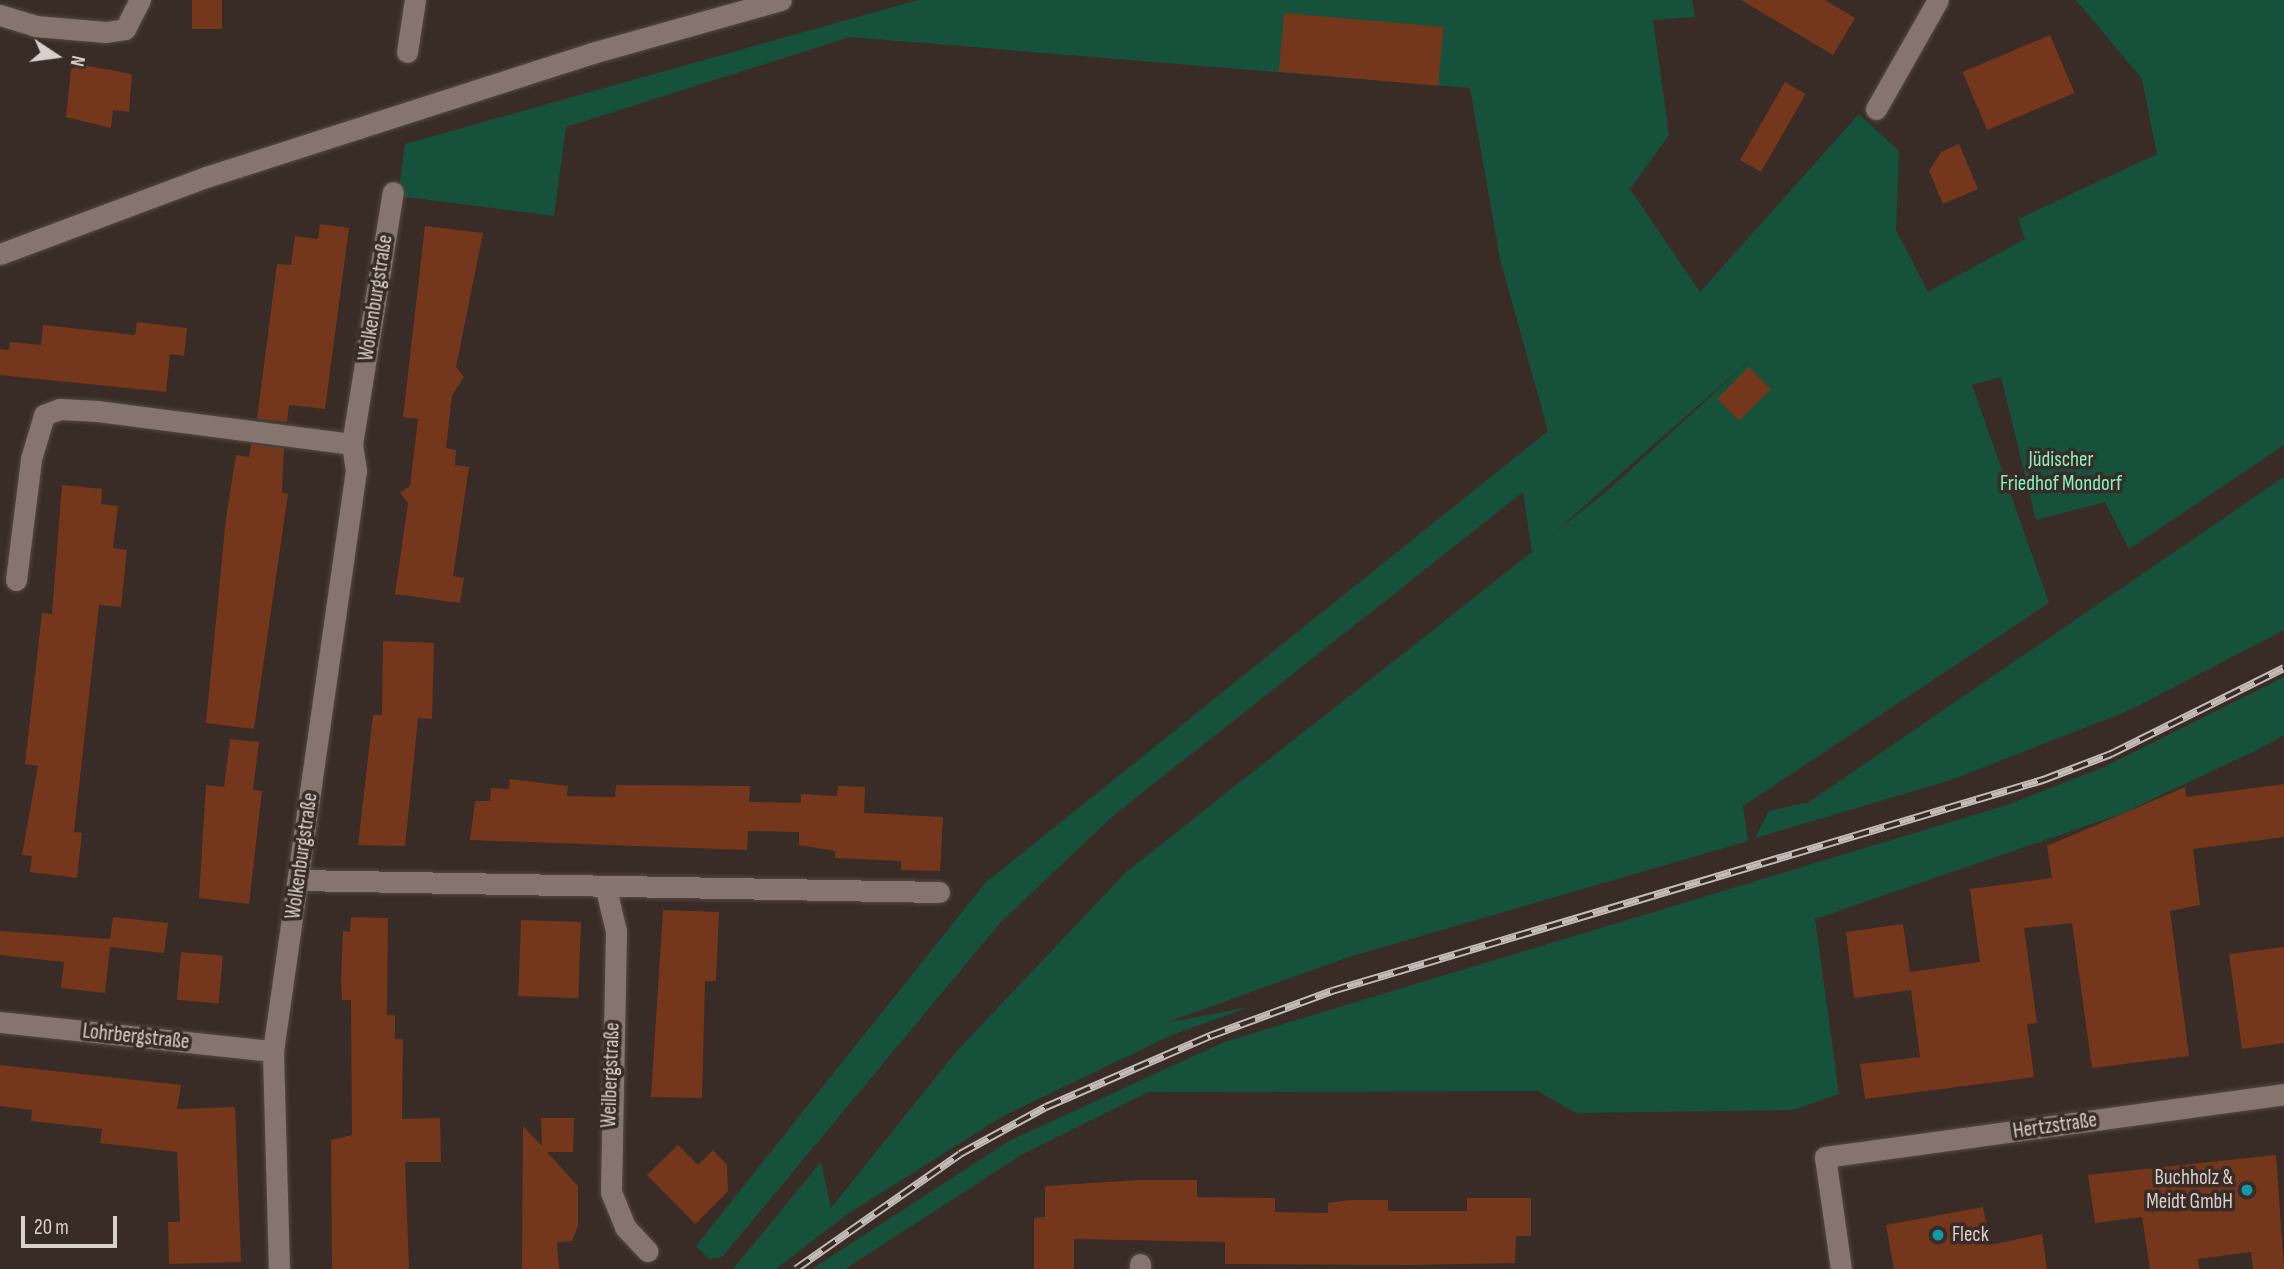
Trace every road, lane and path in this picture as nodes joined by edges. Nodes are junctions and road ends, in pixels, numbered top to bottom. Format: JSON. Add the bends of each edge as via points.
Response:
{"nodes":[{"id":1,"x":140,"y":0,"type":"edge"},
{"id":2,"x":415,"y":0,"type":"edge"},
{"id":3,"x":781,"y":0,"type":"edge"},
{"id":4,"x":1938,"y":0,"type":"edge"},
{"id":5,"x":0,"y":15,"type":"edge"},
{"id":6,"x":407,"y":52,"type":"dead end"},
{"id":7,"x":1876,"y":109,"type":"dead end"},
{"id":8,"x":393,"y":192,"type":"dead end"},
{"id":9,"x":0,"y":254,"type":"edge"},
{"id":10,"x":352,"y":444,"type":"junction"},
{"id":11,"x":16,"y":580,"type":"dead end"},
{"id":12,"x":298,"y":880,"type":"junction"},
{"id":13,"x":606,"y":889,"type":"junction"},
{"id":14,"x":939,"y":892,"type":"dead end"},
{"id":15,"x":0,"y":1022,"type":"edge"},
{"id":16,"x":273,"y":1051,"type":"junction"},
{"id":17,"x":2284,"y":1094,"type":"edge"},
{"id":18,"x":647,"y":1251,"type":"dead end"},
{"id":19,"x":279,"y":1269,"type":"edge"},
{"id":20,"x":1841,"y":1269,"type":"edge"}],
"edges":[{"from":1,"to":5,"type":"street","via":[[125,29],[106,32],[35,26]]},
{"from":2,"to":6,"type":"street"},
{"from":3,"to":9,"type":"street","via":[[592,53],[206,177]]},
{"from":4,"to":7,"type":"street"},
{"from":8,"to":10,"type":"street","name":"Wolkenburgstraße"},
{"from":10,"to":11,"type":"street","via":[[97,411],[44,415],[32,459]]},
{"from":10,"to":12,"type":"street","name":"Wolkenburgstraße","via":[[356,470]]},
{"from":12,"to":13,"type":"street"},
{"from":12,"to":16,"type":"street","name":"Wolkenburgstraße"},
{"from":13,"to":14,"type":"street","via":[[635,883]]},
{"from":13,"to":18,"type":"street","name":"Weilbergstraße","via":[[616,931],[611,1192],[625,1227]]},
{"from":15,"to":16,"type":"street","name":"Lohrbergstraße"},
{"from":16,"to":19,"type":"street","name":"Wolkenburgstraße"},
{"from":17,"to":20,"type":"street","name":"Hertzstraße","via":[[1825,1157]]}]}
